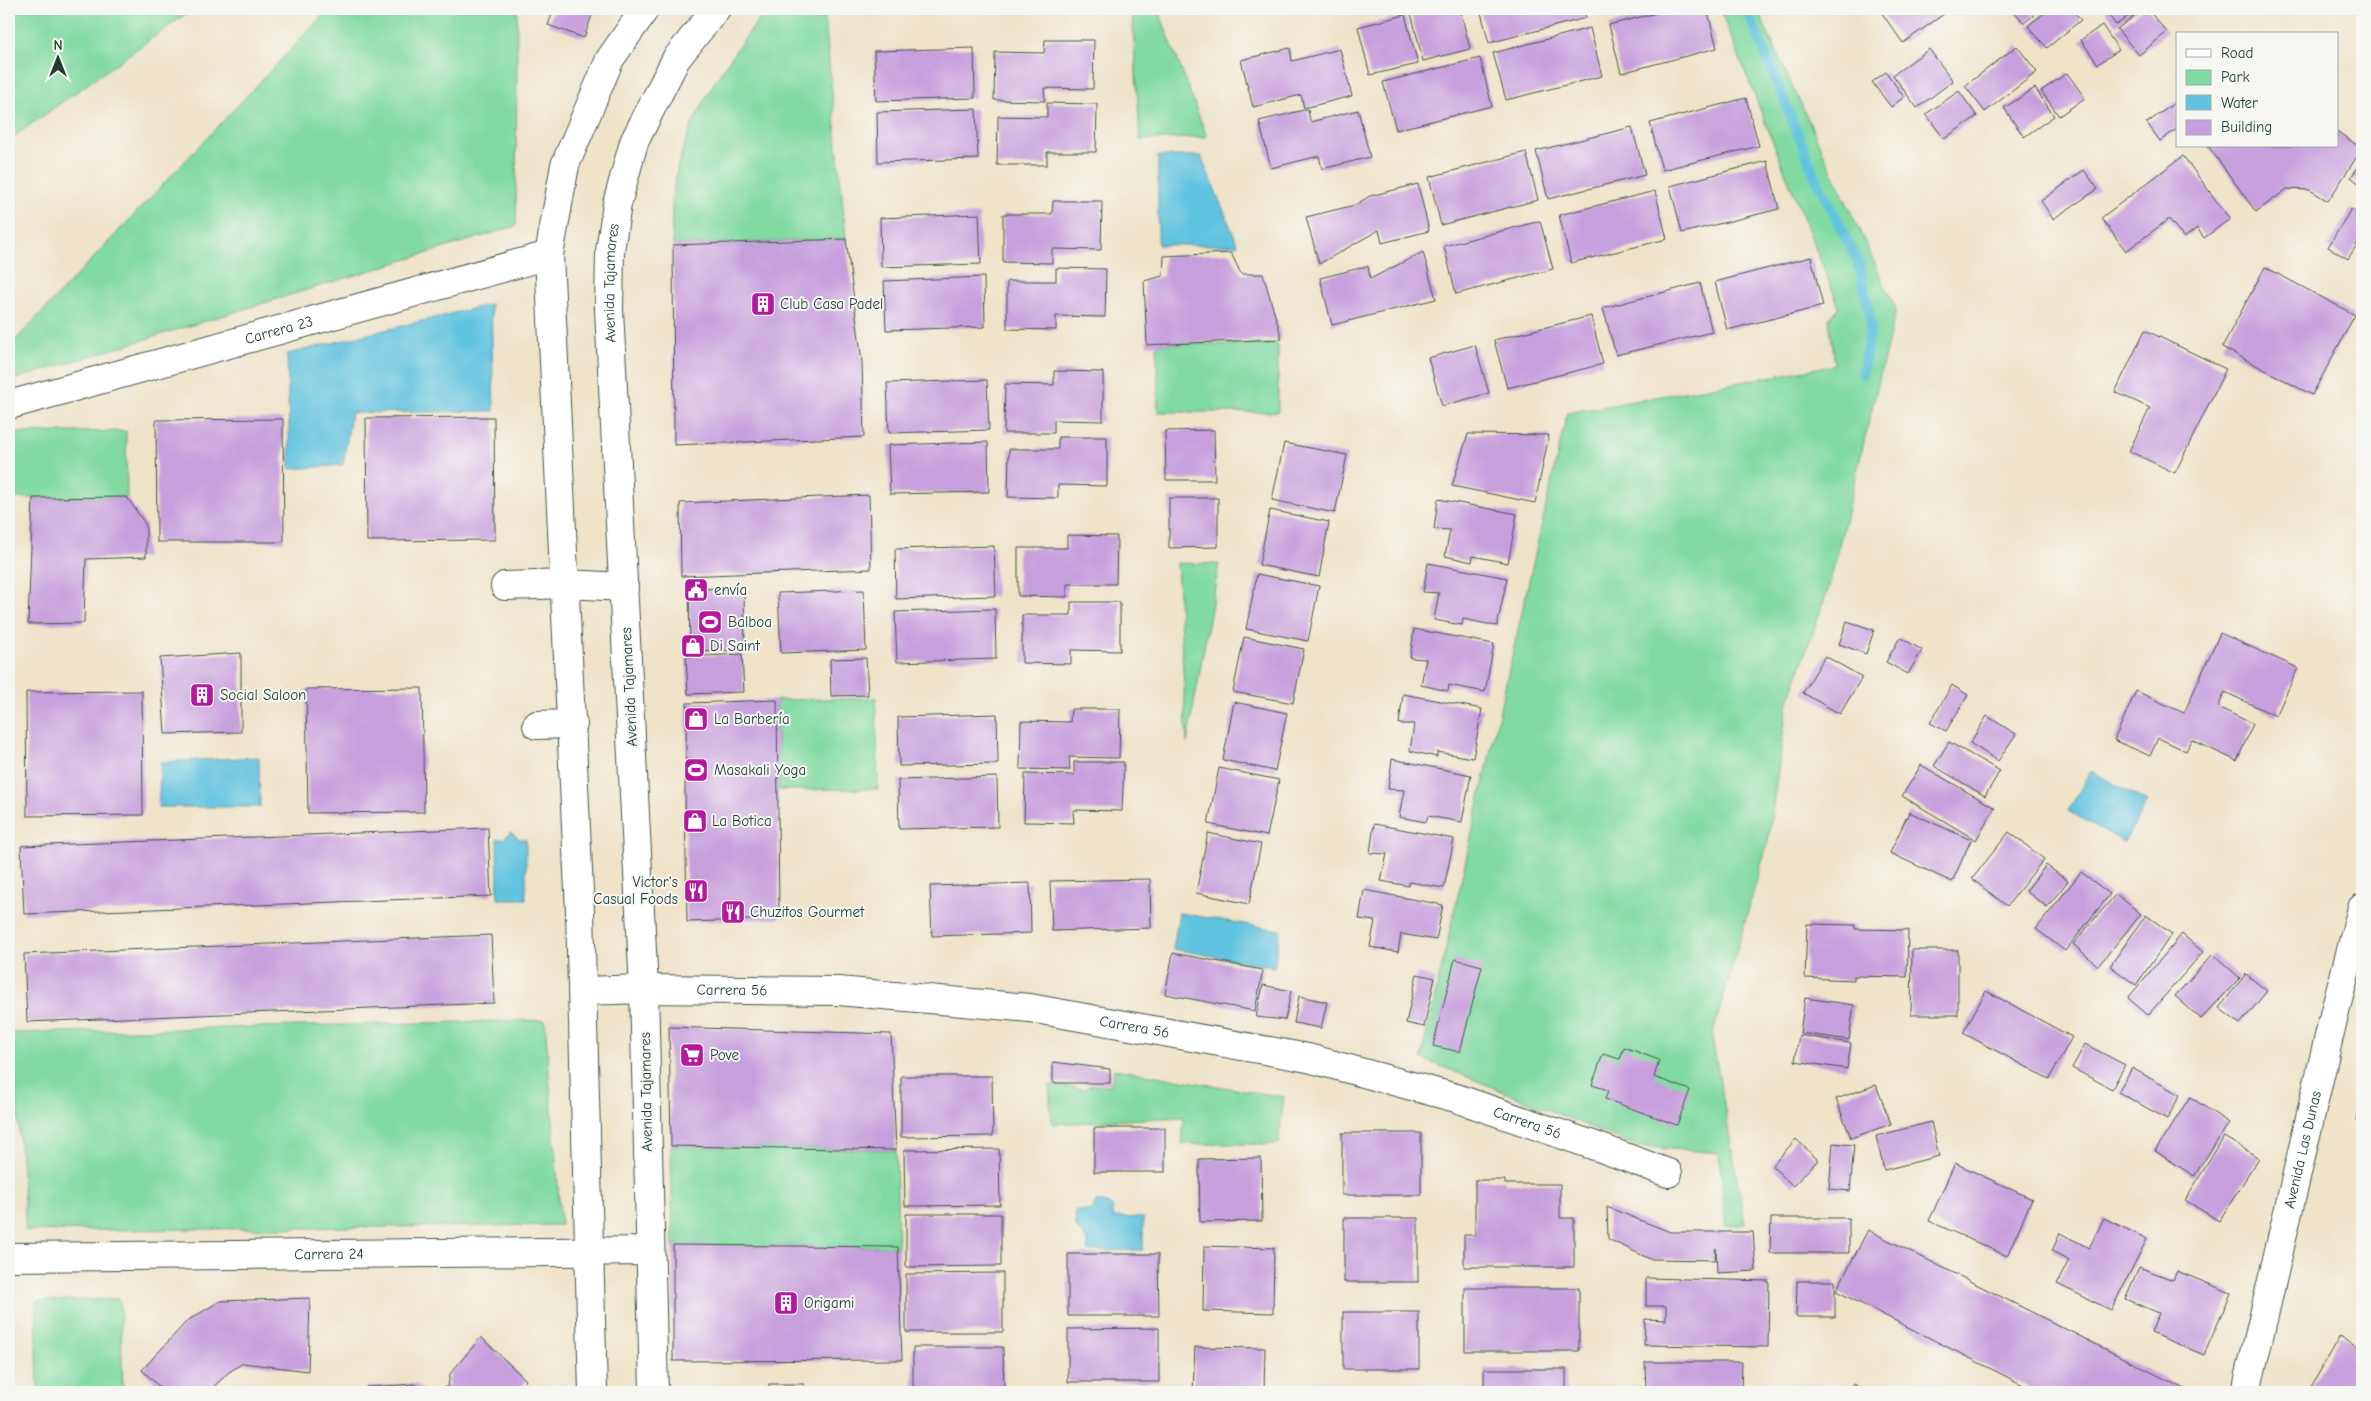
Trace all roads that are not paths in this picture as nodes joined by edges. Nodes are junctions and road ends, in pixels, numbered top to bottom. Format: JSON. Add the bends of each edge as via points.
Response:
{"nodes":[{"id":1,"x":645,"y":9,"type":"edge"},
{"id":2,"x":716,"y":9,"type":"edge"},
{"id":3,"x":549,"y":255,"type":"junction"},
{"id":4,"x":9,"y":405,"type":"edge"},
{"id":5,"x":566,"y":584,"type":"junction"},
{"id":6,"x":505,"y":586,"type":"dead end"},
{"id":7,"x":624,"y":587,"type":"junction"},
{"id":8,"x":573,"y":724,"type":"junction"},
{"id":9,"x":536,"y":725,"type":"dead end"},
{"id":10,"x":2362,"y":908,"type":"edge"},
{"id":11,"x":644,"y":989,"type":"junction"},
{"id":12,"x":583,"y":991,"type":"junction"},
{"id":13,"x":1668,"y":1173,"type":"dead end"},
{"id":14,"x":650,"y":1251,"type":"junction"},
{"id":15,"x":590,"y":1252,"type":"junction"},
{"id":16,"x":9,"y":1257,"type":"edge"},
{"id":17,"x":593,"y":1392,"type":"edge"},
{"id":18,"x":654,"y":1392,"type":"edge"},
{"id":19,"x":2246,"y":1392,"type":"edge"}],
"edges":[{"from":1,"to":3,"type":"street","via":[[610,59],[565,165]]},
{"from":2,"to":7,"type":"street","name":"Avenida Tajamares","via":[[676,59],[642,125],[617,204],[610,251],[609,310]]},
{"from":3,"to":4,"type":"street","name":"Carrera 23"},
{"from":3,"to":5,"type":"street"},
{"from":5,"to":6,"type":"street"},
{"from":5,"to":7,"type":"street"},
{"from":5,"to":8,"type":"street"},
{"from":7,"to":11,"type":"street","name":"Avenida Tajamares"},
{"from":8,"to":9,"type":"street"},
{"from":8,"to":12,"type":"street"},
{"from":10,"to":19,"type":"street","name":"Avenida Las Dunas","via":[[2331,1024]]},
{"from":11,"to":12,"type":"street","name":"Carrera 56"},
{"from":11,"to":13,"type":"street","name":"Carrera 56","via":[[838,991],[1030,1008],[1270,1050],[1456,1098]]},
{"from":11,"to":14,"type":"street","name":"Avenida Tajamares"},
{"from":12,"to":15,"type":"street"},
{"from":14,"to":15,"type":"street","name":"Carrera 24"},
{"from":14,"to":18,"type":"street","name":"Avenida Tajamares"},
{"from":15,"to":16,"type":"street","name":"Carrera 24"},
{"from":15,"to":17,"type":"street"}]}
